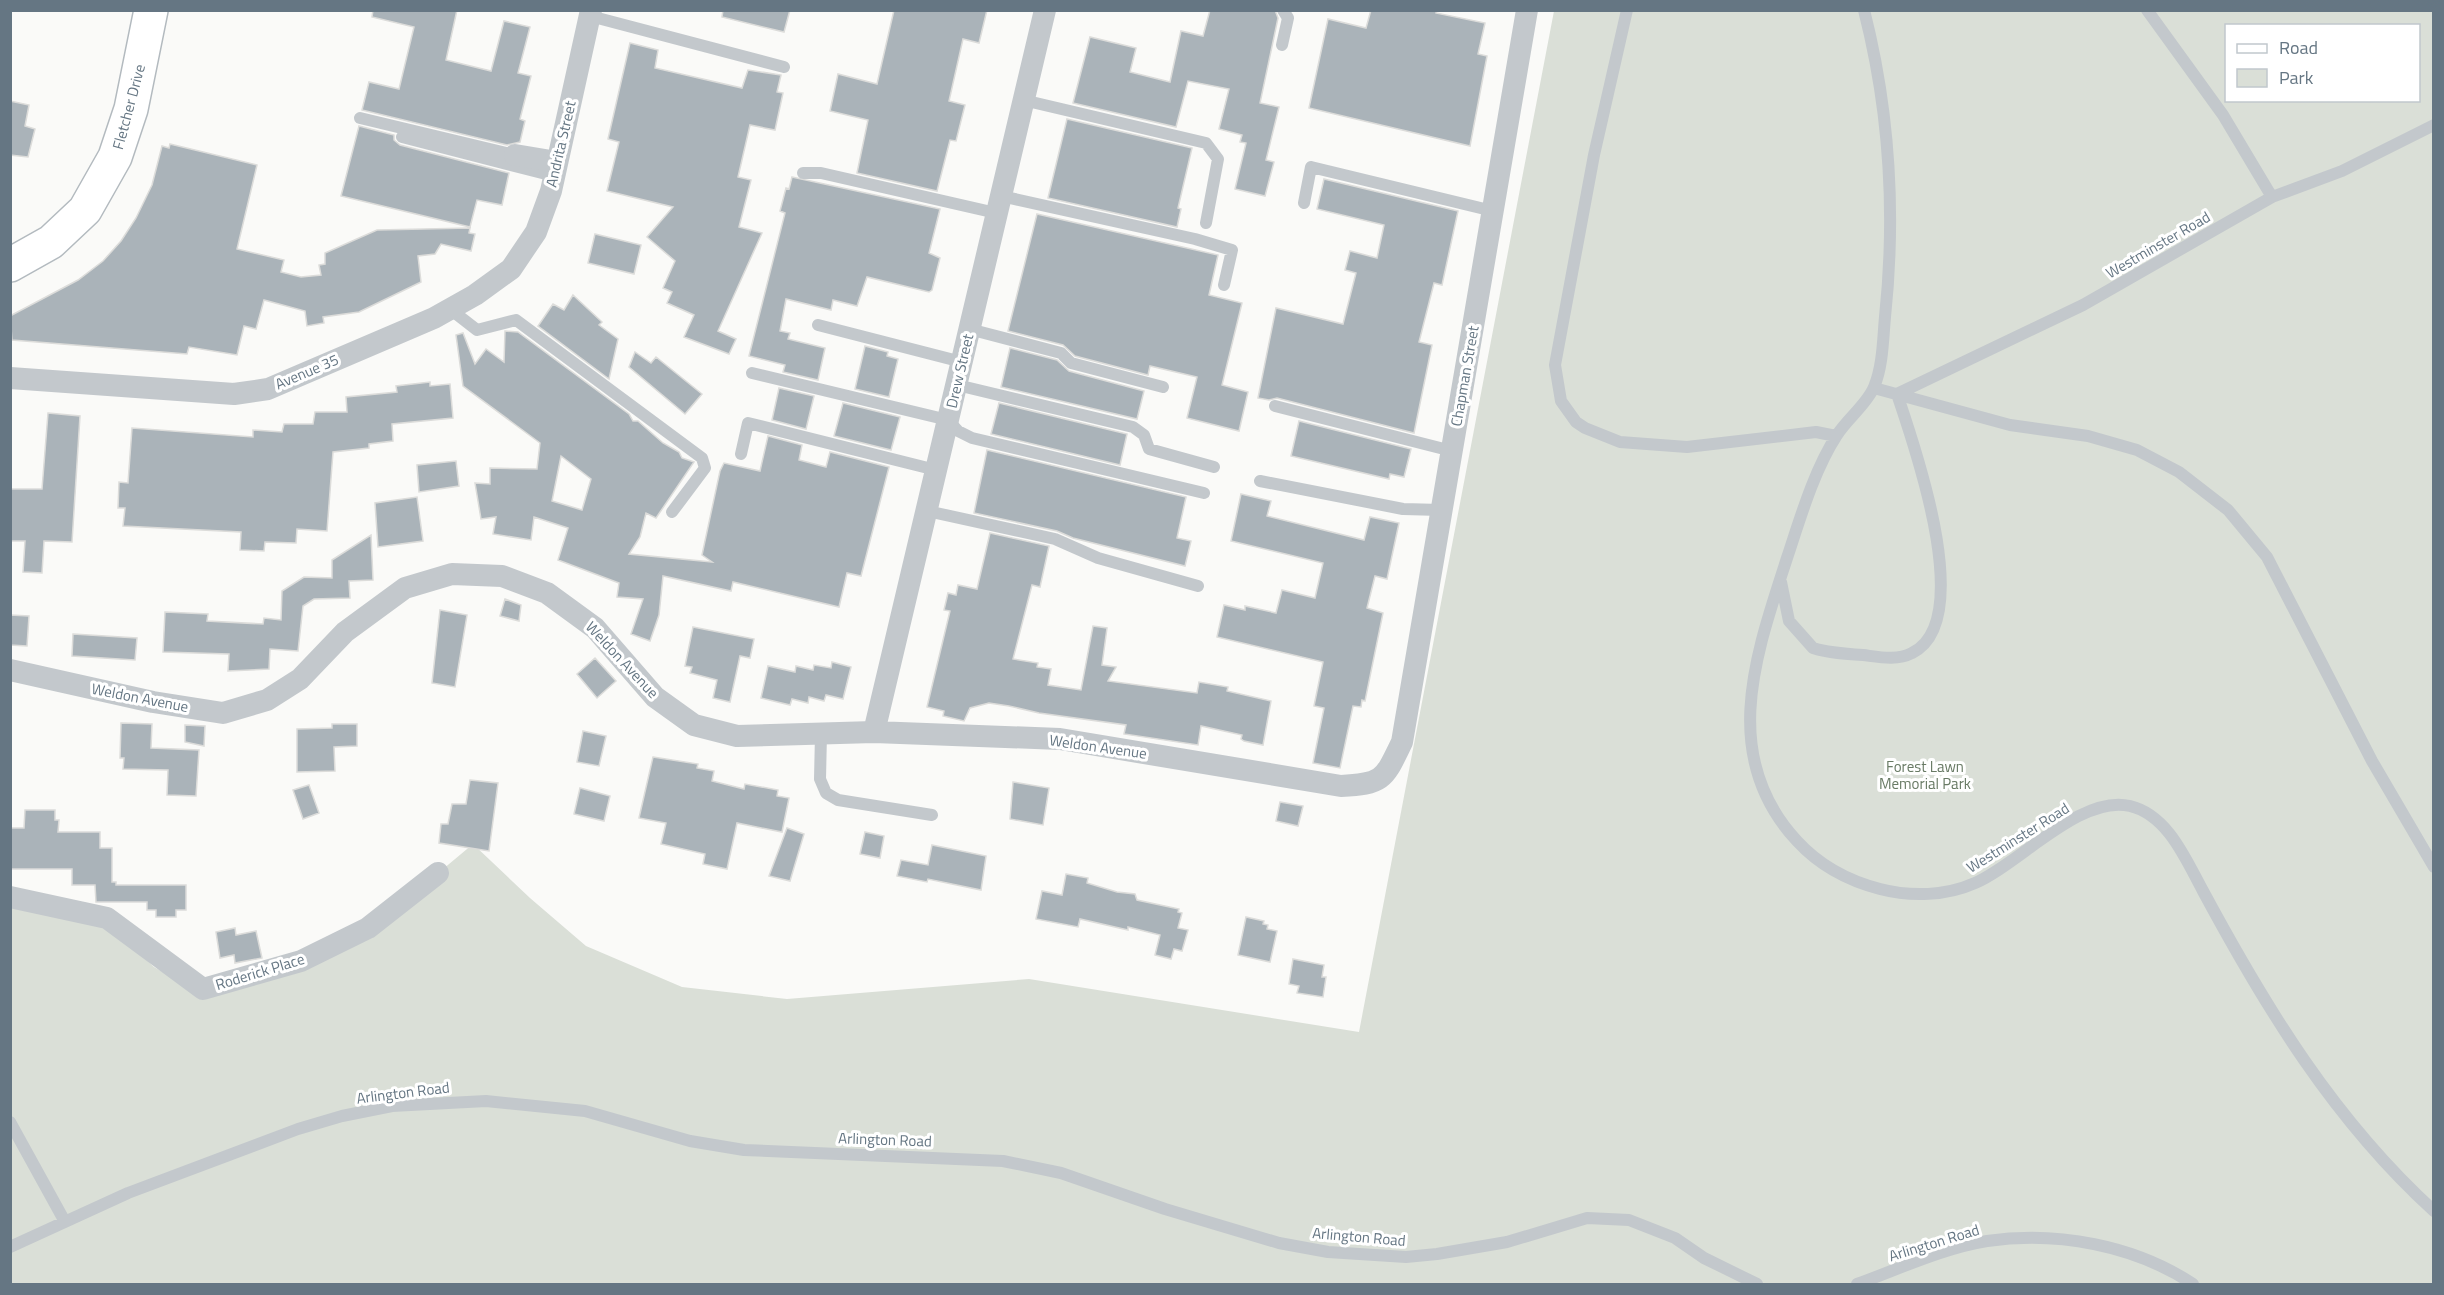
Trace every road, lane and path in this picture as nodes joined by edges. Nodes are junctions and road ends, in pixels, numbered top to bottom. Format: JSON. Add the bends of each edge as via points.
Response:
{"nodes":[{"id":1,"x":152,"y":10,"type":"edge"},
{"id":2,"x":1283,"y":10,"type":"edge"},
{"id":3,"x":1527,"y":10,"type":"edge"},
{"id":4,"x":1627,"y":10,"type":"edge"},
{"id":5,"x":1863,"y":10,"type":"edge"},
{"id":6,"x":2147,"y":10,"type":"edge"},
{"id":7,"x":1042,"y":11,"type":"edge"},
{"id":8,"x":591,"y":13,"type":"edge"},
{"id":9,"x":1282,"y":45,"type":"dead end"},
{"id":10,"x":784,"y":67,"type":"dead end"},
{"id":11,"x":1023,"y":100,"type":"junction"},
{"id":12,"x":360,"y":118,"type":"dead end"},
{"id":13,"x":2433,"y":125,"type":"edge"},
{"id":14,"x":402,"y":137,"type":"dead end"},
{"id":15,"x":515,"y":155,"type":"joint"},
{"id":16,"x":556,"y":169,"type":"junction"},
{"id":17,"x":803,"y":173,"type":"dead end"},
{"id":18,"x":2272,"y":197,"type":"junction"},
{"id":19,"x":1304,"y":203,"type":"dead end"},
{"id":20,"x":999,"y":204,"type":"junction"},
{"id":21,"x":1493,"y":211,"type":"junction"},
{"id":22,"x":1206,"y":223,"type":"dead end"},
{"id":23,"x":10,"y":266,"type":"edge"},
{"id":24,"x":511,"y":269,"type":"joint"},
{"id":25,"x":1224,"y":285,"type":"dead end"},
{"id":26,"x":450,"y":309,"type":"junction"},
{"id":27,"x":818,"y":325,"type":"dead end"},
{"id":28,"x":969,"y":329,"type":"junction"},
{"id":29,"x":962,"y":362,"type":"junction"},
{"id":30,"x":752,"y":373,"type":"dead end"},
{"id":31,"x":10,"y":378,"type":"edge"},
{"id":32,"x":957,"y":385,"type":"junction"},
{"id":33,"x":1163,"y":387,"type":"dead end"},
{"id":34,"x":1874,"y":388,"type":"junction"},
{"id":35,"x":1898,"y":394,"type":"junction"},
{"id":36,"x":1275,"y":406,"type":"dead end"},
{"id":37,"x":948,"y":420,"type":"junction"},
{"id":38,"x":1836,"y":436,"type":"junction"},
{"id":39,"x":1452,"y":451,"type":"junction"},
{"id":40,"x":741,"y":454,"type":"dead end"},
{"id":41,"x":1214,"y":467,"type":"dead end"},
{"id":42,"x":936,"y":470,"type":"junction"},
{"id":43,"x":1260,"y":481,"type":"dead end"},
{"id":44,"x":1204,"y":493,"type":"dead end"},
{"id":45,"x":1441,"y":510,"type":"junction"},
{"id":46,"x":927,"y":511,"type":"junction"},
{"id":47,"x":672,"y":512,"type":"dead end"},
{"id":48,"x":1780,"y":580,"type":"junction"},
{"id":49,"x":1198,"y":586,"type":"dead end"},
{"id":50,"x":10,"y":670,"type":"edge"},
{"id":51,"x":874,"y":732,"type":"junction"},
{"id":52,"x":821,"y":734,"type":"junction"},
{"id":53,"x":1402,"y":742,"type":"joint"},
{"id":54,"x":932,"y":815,"type":"dead end"},
{"id":55,"x":2433,"y":867,"type":"edge"},
{"id":56,"x":438,"y":873,"type":"dead end"},
{"id":57,"x":10,"y":897,"type":"edge"},
{"id":58,"x":10,"y":1122,"type":"edge"},
{"id":59,"x":2433,"y":1211,"type":"edge"},
{"id":60,"x":64,"y":1220,"type":"junction"},
{"id":61,"x":10,"y":1247,"type":"edge"},
{"id":62,"x":1757,"y":1284,"type":"edge"},
{"id":63,"x":1857,"y":1284,"type":"edge"},
{"id":64,"x":2193,"y":1284,"type":"edge"}],
"edges":[{"from":1,"to":23,"type":"main road","name":"Fletcher Drive","via":[[131,109],[115,157],[85,210],[51,242]]},
{"from":2,"to":9,"type":"lane","via":[[1288,18]]},
{"from":3,"to":21,"type":"street","name":"Chapman Street"},
{"from":4,"to":38,"type":"lane","via":[[1594,154],[1555,365],[1561,401],[1576,422],[1620,442],[1687,447],[1816,432]]},
{"from":5,"to":34,"type":"lane","via":[[1886,123],[1892,220],[1886,312]]},
{"from":6,"to":18,"type":"lane","via":[[2223,116]]},
{"from":7,"to":11,"type":"street","name":"Drew Street"},
{"from":8,"to":10,"type":"lane"},
{"from":8,"to":16,"type":"street","name":"Andrita Street"},
{"from":11,"to":20,"type":"street","name":"Drew Street"},
{"from":11,"to":22,"type":"lane","via":[[1206,143],[1218,159]]},
{"from":12,"to":15,"type":"lane"},
{"from":13,"to":18,"type":"lane","name":"Westminster Road","via":[[2342,171]]},
{"from":14,"to":16,"type":"lane"},
{"from":15,"to":16,"type":"street"},
{"from":16,"to":24,"type":"street","name":"Andrita Street","via":[[536,232]]},
{"from":17,"to":20,"type":"lane","via":[[821,172]]},
{"from":18,"to":35,"type":"lane","name":"Westminster Road","via":[[2083,305]]},
{"from":19,"to":21,"type":"lane","via":[[1311,167]]},
{"from":20,"to":25,"type":"lane","via":[[1195,239],[1232,250]]},
{"from":20,"to":28,"type":"street","name":"Drew Street"},
{"from":21,"to":39,"type":"street","name":"Chapman Street"},
{"from":24,"to":26,"type":"street","name":"Avenue 35"},
{"from":26,"to":31,"type":"street","name":"Avenue 35","via":[[257,391],[234,394]]},
{"from":26,"to":47,"type":"lane","via":[[477,330],[516,320],[702,458],[705,468]]},
{"from":27,"to":29,"type":"lane"},
{"from":28,"to":29,"type":"street","name":"Drew Street"},
{"from":28,"to":33,"type":"lane","via":[[1061,353],[1071,363]]},
{"from":29,"to":32,"type":"street","name":"Drew Street"},
{"from":30,"to":37,"type":"lane"},
{"from":32,"to":37,"type":"street","name":"Drew Street"},
{"from":32,"to":41,"type":"lane","via":[[1133,427],[1144,435],[1149,449]]},
{"from":34,"to":35,"type":"lane"},
{"from":34,"to":38,"type":"lane","name":"Westminster Road"},
{"from":35,"to":48,"type":"lane","via":[[1922,470],[1935,530],[1940,593],[1936,621],[1927,641],[1914,653],[1895,658],[1813,648],[1789,621]]},
{"from":35,"to":55,"type":"lane","via":[[2010,425],[2088,436],[2137,450],[2179,472],[2228,510],[2272,566]]},
{"from":36,"to":39,"type":"lane"},
{"from":37,"to":42,"type":"street","name":"Drew Street"},
{"from":37,"to":44,"type":"lane","via":[[972,438]]},
{"from":38,"to":48,"type":"lane","name":"Westminster Road","via":[[1801,516]]},
{"from":39,"to":45,"type":"street","name":"Chapman Street"},
{"from":40,"to":42,"type":"lane","via":[[748,423]]},
{"from":42,"to":46,"type":"street","name":"Drew Street"},
{"from":43,"to":45,"type":"lane","via":[[1403,509]]},
{"from":45,"to":53,"type":"street","name":"Chapman Street"},
{"from":46,"to":49,"type":"lane","via":[[1055,539],[1098,558]]},
{"from":46,"to":51,"type":"street","name":"Drew Street"},
{"from":48,"to":59,"type":"lane","name":"Westminster Road","via":[[1754,671],[1750,736],[1765,793],[1798,841],[1835,871],[1861,883],[1922,895],[1972,885],[2088,812],[2118,805],[2143,811],[2161,825],[2183,854],[2247,973],[2301,1058],[2367,1144]]},
{"from":50,"to":52,"type":"street","name":"Weldon Avenue","via":[[153,702],[223,713],[267,700],[300,679],[345,632],[405,588],[452,574],[502,576],[547,592],[595,628],[655,697],[694,725],[737,736]]},
{"from":51,"to":52,"type":"street","name":"Weldon Avenue"},
{"from":51,"to":53,"type":"street","name":"Weldon Avenue","via":[[1060,739],[1341,786],[1368,785],[1386,776]]},
{"from":52,"to":54,"type":"lane","via":[[820,779],[826,793],[838,800]]},
{"from":56,"to":57,"type":"street","name":"Roderick Place","via":[[368,928],[320,952],[203,989],[107,918]]},
{"from":58,"to":60,"type":"lane"},
{"from":60,"to":61,"type":"lane","name":"Arlington Road"},
{"from":60,"to":62,"type":"lane","name":"Arlington Road","via":[[249,1146],[342,1116],[392,1106],[486,1101],[585,1111],[690,1141],[744,1150],[1003,1161],[1061,1173],[1278,1243],[1328,1252],[1406,1257],[1437,1254],[1507,1242],[1587,1218],[1629,1220],[1675,1238],[1704,1258]]},
{"from":63,"to":64,"type":"lane","name":"Arlington Road","via":[[1986,1241],[2047,1238],[2126,1251]]}]}
